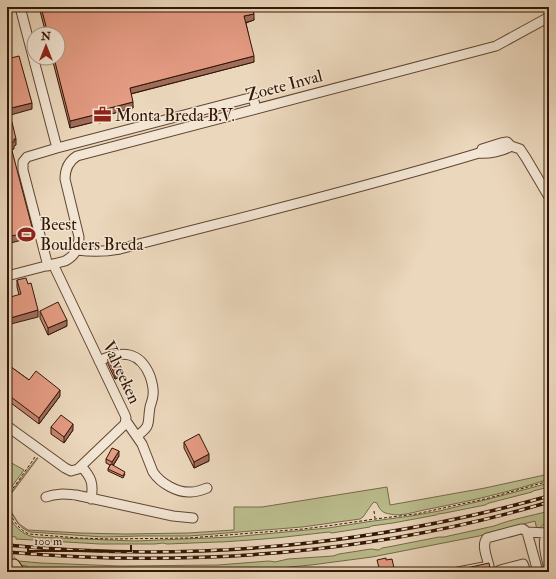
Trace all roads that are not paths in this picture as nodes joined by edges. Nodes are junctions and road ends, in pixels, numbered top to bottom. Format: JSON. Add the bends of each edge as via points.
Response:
{"nodes":[{"id":1,"x":20,"y":7,"type":"edge"},
{"id":2,"x":549,"y":17,"type":"edge"},
{"id":3,"x":256,"y":109,"type":"junction"},
{"id":4,"x":148,"y":124,"type":"junction"},
{"id":5,"x":151,"y":136,"type":"junction"},
{"id":6,"x":57,"y":148,"type":"junction"},
{"id":7,"x":549,"y":197,"type":"edge"},
{"id":8,"x":77,"y":250,"type":"junction"},
{"id":9,"x":50,"y":265,"type":"junction"},
{"id":10,"x":7,"y":276,"type":"edge"},
{"id":11,"x":100,"y":361,"type":"junction"},
{"id":12,"x":128,"y":418,"type":"junction"},
{"id":13,"x":7,"y":426,"type":"edge"},
{"id":14,"x":137,"y":436,"type":"junction"},
{"id":15,"x":81,"y":466,"type":"junction"},
{"id":16,"x":207,"y":488,"type":"dead end"},
{"id":17,"x":46,"y":497,"type":"dead end"},
{"id":18,"x":91,"y":499,"type":"junction"},
{"id":19,"x":193,"y":518,"type":"dead end"},
{"id":20,"x":547,"y":531,"type":"edge"},
{"id":21,"x":527,"y":532,"type":"junction"},
{"id":22,"x":549,"y":569,"type":"edge"},
{"id":23,"x":458,"y":572,"type":"edge"},
{"id":24,"x":500,"y":572,"type":"edge"},
{"id":25,"x":526,"y":572,"type":"edge"},
{"id":26,"x":538,"y":572,"type":"edge"}],
"edges":[{"from":1,"to":6,"type":"street"},
{"from":2,"to":3,"type":"street","name":"Zoete Inval","via":[[496,46]]},
{"from":3,"to":4,"type":"street","name":"Valveeken","via":[[254,97]]},
{"from":3,"to":5,"type":"street","name":"Zoete Inval"},
{"from":4,"to":5,"type":"street"},
{"from":4,"to":6,"type":"street","name":"Valveeken"},
{"from":5,"to":8,"type":"street","name":"Zoete Inval","via":[[81,154],[68,164],[65,179],[78,233]]},
{"from":6,"to":9,"type":"street","name":"Valveeken","via":[[27,157],[22,165]]},
{"from":7,"to":8,"type":"street","via":[[520,149],[512,146],[120,249],[90,252]]},
{"from":8,"to":9,"type":"street","via":[[69,259]]},
{"from":9,"to":10,"type":"street"},
{"from":9,"to":11,"type":"street","name":"Valveeken"},
{"from":11,"to":12,"type":"street","name":"Valveeken"},
{"from":11,"to":14,"type":"street","via":[[126,354],[139,359],[148,371],[154,395],[148,426]]},
{"from":12,"to":14,"type":"street"},
{"from":12,"to":15,"type":"street","name":"Valveeken","via":[[124,426]]},
{"from":13,"to":15,"type":"street","via":[[68,470],[75,470]]},
{"from":14,"to":16,"type":"street","via":[[156,476],[161,481],[184,491]]},
{"from":15,"to":18,"type":"street","via":[[91,479]]},
{"from":17,"to":18,"type":"street","via":[[62,494]]},
{"from":18,"to":19,"type":"street"},
{"from":20,"to":21,"type":"street"},
{"from":20,"to":22,"type":"street","via":[[544,550]]},
{"from":21,"to":23,"type":"street","via":[[521,529],[487,538],[484,545],[489,566]]},
{"from":21,"to":26,"type":"street"},
{"from":24,"to":25,"type":"street","via":[[523,564]]}]}
